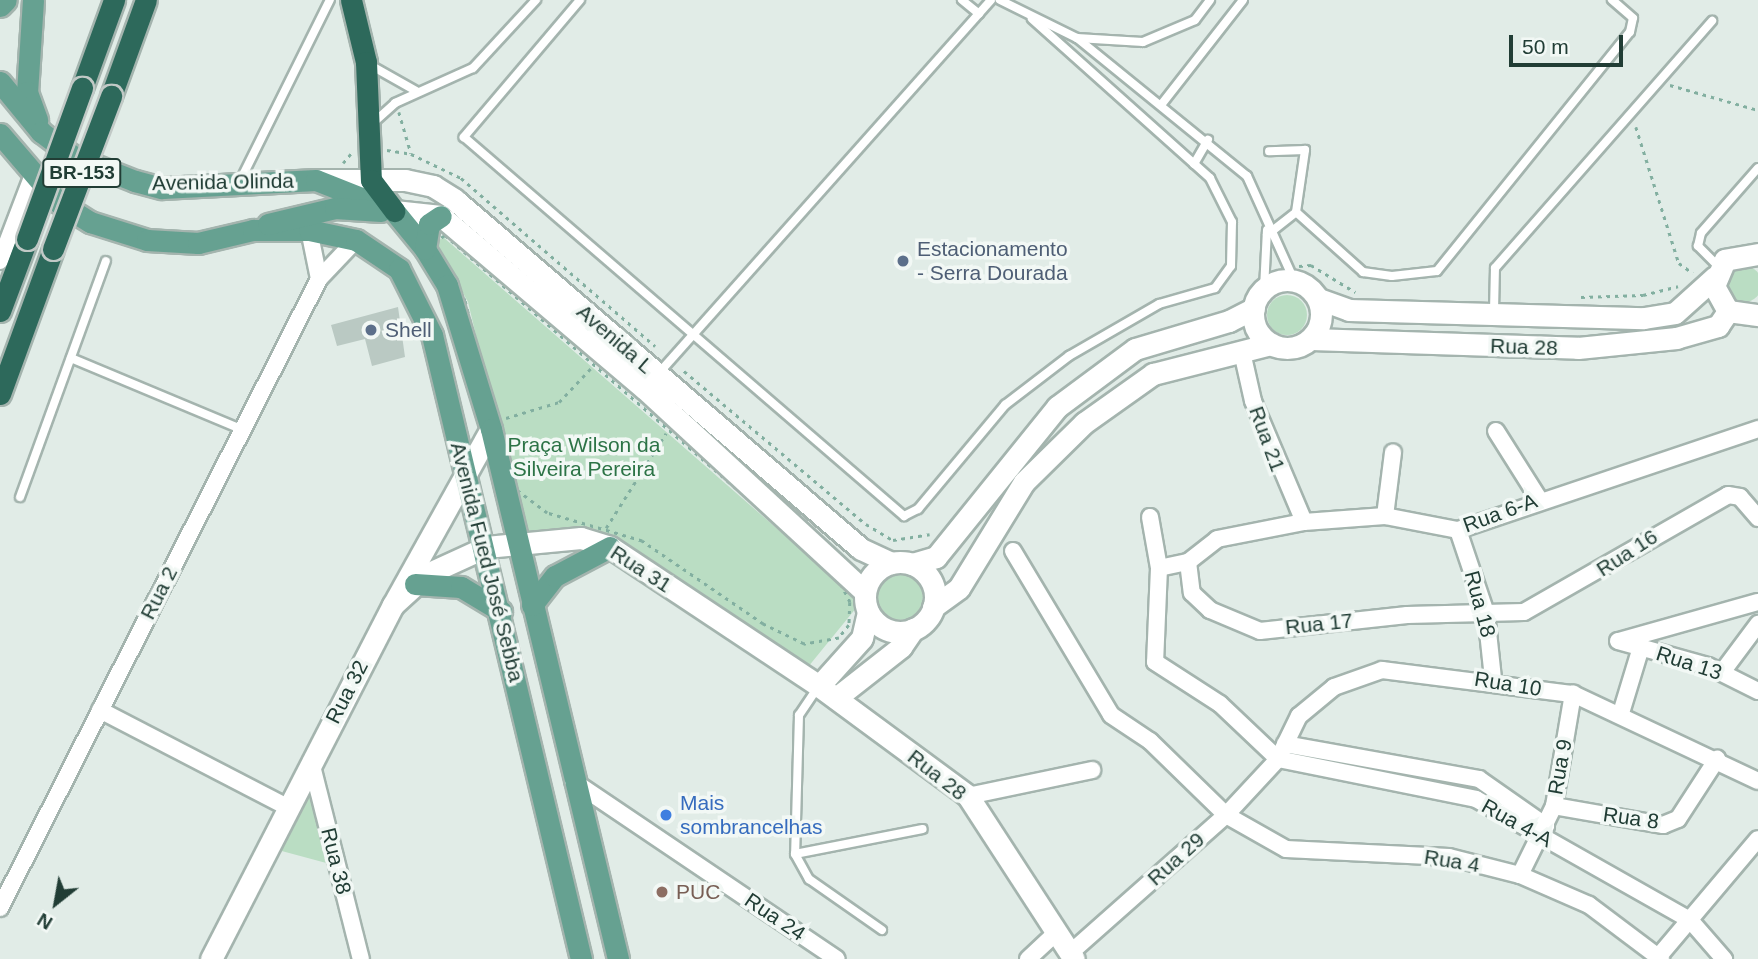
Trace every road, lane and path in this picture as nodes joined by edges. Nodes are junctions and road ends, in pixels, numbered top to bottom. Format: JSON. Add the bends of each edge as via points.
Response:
{"nodes":[{"id":1,"x":6,"y":0,"type":"edge"},
{"id":2,"x":33,"y":0,"type":"edge"},
{"id":3,"x":114,"y":0,"type":"edge"},
{"id":4,"x":146,"y":0,"type":"edge"},
{"id":5,"x":330,"y":0,"type":"edge"},
{"id":6,"x":351,"y":0,"type":"edge"},
{"id":7,"x":536,"y":0,"type":"edge"},
{"id":8,"x":580,"y":0,"type":"edge"},
{"id":9,"x":962,"y":0,"type":"edge"},
{"id":10,"x":991,"y":0,"type":"edge"},
{"id":11,"x":1000,"y":0,"type":"edge"},
{"id":12,"x":1210,"y":0,"type":"edge"},
{"id":13,"x":1242,"y":0,"type":"edge"},
{"id":14,"x":1612,"y":0,"type":"edge"},
{"id":15,"x":0,"y":6,"type":"edge"},
{"id":16,"x":979,"y":14,"type":"junction"},
{"id":17,"x":1031,"y":19,"type":"junction"},
{"id":18,"x":1712,"y":21,"type":"dead end"},
{"id":19,"x":1077,"y":38,"type":"junction"},
{"id":20,"x":366,"y":62,"type":"junction"},
{"id":21,"x":0,"y":82,"type":"edge"},
{"id":22,"x":1659,"y":82,"type":"junction"},
{"id":23,"x":416,"y":91,"type":"junction"},
{"id":24,"x":395,"y":103,"type":"junction"},
{"id":25,"x":1161,"y":105,"type":"junction"},
{"id":26,"x":1758,"y":110,"type":"edge"},
{"id":27,"x":1631,"y":114,"type":"junction"},
{"id":28,"x":368,"y":128,"type":"junction"},
{"id":29,"x":41,"y":132,"type":"junction"},
{"id":30,"x":0,"y":134,"type":"edge"},
{"id":31,"x":1208,"y":140,"type":"junction"},
{"id":32,"x":370,"y":150,"type":"junction"},
{"id":33,"x":1269,"y":151,"type":"dead end"},
{"id":34,"x":411,"y":154,"type":"junction"},
{"id":35,"x":1194,"y":164,"type":"junction"},
{"id":36,"x":1758,"y":168,"type":"edge"},
{"id":37,"x":34,"y":172,"type":"junction"},
{"id":38,"x":339,"y":178,"type":"junction"},
{"id":39,"x":316,"y":180,"type":"junction"},
{"id":40,"x":371,"y":180,"type":"junction"},
{"id":41,"x":237,"y":186,"type":"junction"},
{"id":42,"x":394,"y":211,"type":"junction"},
{"id":43,"x":1296,"y":212,"type":"junction"},
{"id":44,"x":442,"y":216,"type":"junction"},
{"id":45,"x":253,"y":230,"type":"junction"},
{"id":46,"x":309,"y":230,"type":"junction"},
{"id":47,"x":1269,"y":233,"type":"junction"},
{"id":48,"x":356,"y":240,"type":"junction"},
{"id":49,"x":425,"y":249,"type":"junction"},
{"id":50,"x":1756,"y":251,"type":"edge"},
{"id":51,"x":0,"y":261,"type":"edge"},
{"id":52,"x":106,"y":261,"type":"dead end"},
{"id":53,"x":1716,"y":268,"type":"junction"},
{"id":54,"x":1291,"y":274,"type":"junction"},
{"id":55,"x":319,"y":279,"type":"junction"},
{"id":56,"x":1683,"y":285,"type":"dead end"},
{"id":57,"x":1359,"y":293,"type":"dead end"},
{"id":58,"x":1578,"y":297,"type":"dead end"},
{"id":59,"x":1259,"y":298,"type":"junction"},
{"id":60,"x":1318,"y":299,"type":"junction"},
{"id":61,"x":0,"y":311,"type":"edge"},
{"id":62,"x":1728,"y":311,"type":"junction"},
{"id":63,"x":1494,"y":317,"type":"junction"},
{"id":64,"x":626,"y":320,"type":"junction"},
{"id":65,"x":1756,"y":321,"type":"edge"},
{"id":66,"x":693,"y":336,"type":"junction"},
{"id":67,"x":1311,"y":339,"type":"junction"},
{"id":68,"x":1271,"y":344,"type":"junction"},
{"id":69,"x":603,"y":352,"type":"junction"},
{"id":70,"x":1242,"y":352,"type":"junction"},
{"id":71,"x":71,"y":358,"type":"junction"},
{"id":72,"x":658,"y":375,"type":"junction"},
{"id":73,"x":0,"y":394,"type":"edge"},
{"id":74,"x":492,"y":424,"type":"junction"},
{"id":75,"x":673,"y":424,"type":"junction"},
{"id":76,"x":241,"y":429,"type":"junction"},
{"id":77,"x":1758,"y":429,"type":"edge"},
{"id":78,"x":1496,"y":431,"type":"dead end"},
{"id":79,"x":1393,"y":453,"type":"dead end"},
{"id":80,"x":464,"y":470,"type":"junction"},
{"id":81,"x":20,"y":497,"type":"dead end"},
{"id":82,"x":1539,"y":499,"type":"junction"},
{"id":83,"x":1385,"y":516,"type":"junction"},
{"id":84,"x":1150,"y":517,"type":"dead end"},
{"id":85,"x":1758,"y":518,"type":"edge"},
{"id":86,"x":1304,"y":522,"type":"junction"},
{"id":87,"x":1458,"y":530,"type":"junction"},
{"id":88,"x":933,"y":533,"type":"dead end"},
{"id":89,"x":605,"y":540,"type":"junction"},
{"id":90,"x":515,"y":541,"type":"junction"},
{"id":91,"x":486,"y":547,"type":"junction"},
{"id":92,"x":1013,"y":551,"type":"dead end"},
{"id":93,"x":1188,"y":562,"type":"junction"},
{"id":94,"x":902,"y":564,"type":"junction"},
{"id":95,"x":1159,"y":568,"type":"junction"},
{"id":96,"x":415,"y":584,"type":"junction"},
{"id":97,"x":867,"y":602,"type":"junction"},
{"id":98,"x":1758,"y":602,"type":"edge"},
{"id":99,"x":393,"y":605,"type":"junction"},
{"id":100,"x":532,"y":605,"type":"junction"},
{"id":101,"x":933,"y":607,"type":"junction"},
{"id":102,"x":501,"y":611,"type":"junction"},
{"id":103,"x":1486,"y":613,"type":"junction"},
{"id":104,"x":1758,"y":624,"type":"edge"},
{"id":105,"x":913,"y":629,"type":"junction"},
{"id":106,"x":1641,"y":647,"type":"junction"},
{"id":107,"x":1723,"y":671,"type":"junction"},
{"id":108,"x":1493,"y":680,"type":"junction"},
{"id":109,"x":1758,"y":691,"type":"edge"},
{"id":110,"x":827,"y":692,"type":"junction"},
{"id":111,"x":1573,"y":694,"type":"junction"},
{"id":112,"x":100,"y":710,"type":"junction"},
{"id":113,"x":1621,"y":713,"type":"junction"},
{"id":114,"x":1281,"y":751,"type":"junction"},
{"id":115,"x":1717,"y":759,"type":"junction"},
{"id":116,"x":311,"y":762,"type":"junction"},
{"id":117,"x":1092,"y":770,"type":"dead end"},
{"id":118,"x":573,"y":781,"type":"junction"},
{"id":119,"x":1758,"y":781,"type":"edge"},
{"id":120,"x":968,"y":796,"type":"junction"},
{"id":121,"x":1553,"y":806,"type":"junction"},
{"id":122,"x":291,"y":809,"type":"junction"},
{"id":123,"x":1226,"y":815,"type":"junction"},
{"id":124,"x":923,"y":829,"type":"dead end"},
{"id":125,"x":1543,"y":830,"type":"junction"},
{"id":126,"x":1758,"y":839,"type":"edge"},
{"id":127,"x":795,"y":854,"type":"junction"},
{"id":128,"x":1520,"y":875,"type":"junction"},
{"id":129,"x":0,"y":908,"type":"edge"},
{"id":130,"x":1690,"y":920,"type":"junction"},
{"id":131,"x":882,"y":930,"type":"dead end"},
{"id":132,"x":1054,"y":935,"type":"junction"},
{"id":133,"x":1072,"y":957,"type":"edge"},
{"id":134,"x":1660,"y":957,"type":"edge"},
{"id":135,"x":211,"y":959,"type":"edge"},
{"id":136,"x":362,"y":959,"type":"edge"},
{"id":137,"x":581,"y":959,"type":"edge"},
{"id":138,"x":618,"y":959,"type":"edge"},
{"id":139,"x":838,"y":959,"type":"edge"},
{"id":140,"x":1028,"y":959,"type":"edge"},
{"id":141,"x":1724,"y":959,"type":"edge"}],
"edges":[{"from":1,"to":15,"type":"main road"},
{"from":2,"to":29,"type":"main road","via":[[27,92]]},
{"from":3,"to":61,"type":"highway","number":"BR-153","bridge":true},
{"from":4,"to":73,"type":"highway","number":"BR-153","bridge":true},
{"from":5,"to":41,"type":"lane"},
{"from":6,"to":20,"type":"highway"},
{"from":7,"to":23,"type":"lane","via":[[473,68]]},
{"from":8,"to":66,"type":"lane","via":[[464,138]]},
{"from":9,"to":16,"type":"lane"},
{"from":10,"to":16,"type":"lane"},
{"from":11,"to":17,"type":"lane"},
{"from":12,"to":19,"type":"lane","via":[[1195,20],[1143,42]]},
{"from":13,"to":25,"type":"lane"},
{"from":14,"to":43,"type":"lane","via":[[1633,19],[1630,32],[1437,271],[1392,276],[1363,272]]},
{"from":16,"to":66,"type":"lane"},
{"from":17,"to":19,"type":"lane"},
{"from":17,"to":35,"type":"lane"},
{"from":18,"to":22,"type":"lane"},
{"from":19,"to":25,"type":"lane"},
{"from":20,"to":23,"type":"lane"},
{"from":20,"to":28,"type":"highway"},
{"from":21,"to":29,"type":"main road","name":"Avenida Olinda"},
{"from":22,"to":26,"type":"path"},
{"from":22,"to":27,"type":"lane"},
{"from":23,"to":24,"type":"lane"},
{"from":24,"to":28,"type":"lane"},
{"from":24,"to":34,"type":"path"},
{"from":25,"to":31,"type":"lane"},
{"from":27,"to":53,"type":"path","via":[[1679,263],[1691,269],[1696,281]]},
{"from":27,"to":63,"type":"lane","via":[[1495,268]]},
{"from":28,"to":32,"type":"highway"},
{"from":29,"to":41,"type":"main road","name":"Avenida Olinda","via":[[74,157],[149,186]]},
{"from":30,"to":37,"type":"main road"},
{"from":31,"to":35,"type":"lane"},
{"from":31,"to":47,"type":"lane","via":[[1247,176]]},
{"from":32,"to":34,"type":"path"},
{"from":32,"to":38,"type":"path","via":[[346,152]]},
{"from":32,"to":40,"type":"highway"},
{"from":33,"to":43,"type":"lane","via":[[1305,150]]},
{"from":34,"to":64,"type":"path","via":[[461,178]]},
{"from":35,"to":66,"type":"lane","via":[[1210,178],[1232,222],[1235,247],[1222,282],[1153,307],[1069,356],[1005,405],[913,513],[896,511]]},
{"from":36,"to":53,"type":"lane","via":[[1701,233],[1698,246]]},
{"from":37,"to":45,"type":"main road","via":[[58,202],[90,222],[147,240],[198,243]]},
{"from":37,"to":51,"type":"street"},
{"from":38,"to":39,"type":"main road","name":"Avenida L"},
{"from":38,"to":40,"type":"main road","name":"Avenida L"},
{"from":39,"to":41,"type":"main road","name":"Avenida Olinda"},
{"from":39,"to":42,"type":"main road","name":"Avenida Olinda"},
{"from":40,"to":42,"type":"highway"},
{"from":40,"to":69,"type":"main road","name":"Avenida L","via":[[405,180],[444,193]]},
{"from":42,"to":44,"type":"main road"},
{"from":42,"to":45,"type":"main road","via":[[335,208]]},
{"from":42,"to":48,"type":"main road"},
{"from":42,"to":49,"type":"main road","name":"Avenida Fued José Sebba"},
{"from":43,"to":47,"type":"lane"},
{"from":44,"to":49,"type":"main road","via":[[429,224]]},
{"from":44,"to":69,"type":"main road","name":"Avenida L"},
{"from":45,"to":46,"type":"main road"},
{"from":46,"to":48,"type":"main road","name":"Avenida Fued José Sebba"},
{"from":46,"to":55,"type":"street"},
{"from":47,"to":54,"type":"lane"},
{"from":47,"to":59,"type":"lane"},
{"from":48,"to":55,"type":"street","name":"Rua 2"},
{"from":48,"to":80,"type":"main road","name":"Avenida Fued José Sebba","via":[[399,269],[416,295]]},
{"from":49,"to":74,"type":"main road","name":"Avenida Fued José Sebba","via":[[447,285]]},
{"from":50,"to":53,"type":"main road","name":"Rua 28","via":[[1733,255]]},
{"from":52,"to":71,"type":"lane"},
{"from":53,"to":62,"type":"main road","via":[[1716,296]]},
{"from":53,"to":63,"type":"main road","name":"Rua 28","via":[[1696,299],[1665,315]]},
{"from":54,"to":57,"type":"path","via":[[1311,265]]},
{"from":54,"to":59,"type":"main road"},
{"from":54,"to":60,"type":"main road"},
{"from":55,"to":76,"type":"street","name":"Rua 2"},
{"from":56,"to":58,"type":"path","via":[[1643,295]]},
{"from":59,"to":68,"type":"main road","via":[[1256,329]]},
{"from":59,"to":94,"type":"main road","via":[[1229,321],[1135,349],[1057,407],[936,557]]},
{"from":60,"to":63,"type":"main road","name":"Rua 28","via":[[1349,310]]},
{"from":60,"to":67,"type":"main road","via":[[1321,321]]},
{"from":62,"to":65,"type":"main road"},
{"from":62,"to":67,"type":"main road","name":"Rua 28","via":[[1718,326],[1676,338],[1578,348]]},
{"from":64,"to":69,"type":"path"},
{"from":64,"to":72,"type":"path"},
{"from":66,"to":72,"type":"lane"},
{"from":67,"to":68,"type":"main road","via":[[1292,348]]},
{"from":68,"to":70,"type":"main road"},
{"from":69,"to":72,"type":"main road","name":"Avenida L"},
{"from":69,"to":74,"type":"path","via":[[559,402]]},
{"from":69,"to":74,"type":"path","via":[[440,235],[435,242],[466,301]]},
{"from":69,"to":75,"type":"path"},
{"from":70,"to":86,"type":"street","name":"Rua 21","via":[[1270,449]]},
{"from":70,"to":101,"type":"main road","via":[[1153,374],[1084,423],[1024,482],[959,588]]},
{"from":71,"to":76,"type":"lane"},
{"from":71,"to":81,"type":"lane"},
{"from":72,"to":75,"type":"main road","name":"Avenida L"},
{"from":72,"to":88,"type":"path","via":[[893,540],[915,541]]},
{"from":72,"to":94,"type":"main road","name":"Avenida L","via":[[861,549]]},
{"from":74,"to":80,"type":"main road","name":"Rua 32"},
{"from":74,"to":89,"type":"path","via":[[511,486],[547,513]]},
{"from":74,"to":90,"type":"main road","name":"Avenida Fued José Sebba"},
{"from":75,"to":89,"type":"path"},
{"from":75,"to":89,"type":"path","via":[[837,576],[850,602],[849,625],[839,638],[804,644],[763,624],[642,541]]},
{"from":75,"to":97,"type":"main road","name":"Avenida L"},
{"from":76,"to":112,"type":"street","name":"Rua 2"},
{"from":77,"to":82,"type":"street","name":"Rua 6-A"},
{"from":78,"to":82,"type":"street"},
{"from":79,"to":83,"type":"street"},
{"from":80,"to":91,"type":"main road","name":"Avenida Fued José Sebba"},
{"from":80,"to":99,"type":"main road","name":"Rua 32"},
{"from":82,"to":87,"type":"street","name":"Rua 6-A"},
{"from":83,"to":86,"type":"street","name":"Rua 6-A"},
{"from":83,"to":87,"type":"street","name":"Rua 6-A"},
{"from":84,"to":95,"type":"street"},
{"from":85,"to":103,"type":"street","name":"Rua 16","via":[[1740,497],[1728,495],[1524,612]]},
{"from":86,"to":93,"type":"street","name":"Rua 6-A","via":[[1217,539]]},
{"from":87,"to":103,"type":"street","name":"Rua 18"},
{"from":89,"to":90,"type":"main road","name":"Rua 31"},
{"from":89,"to":100,"type":"main road","via":[[555,576]]},
{"from":89,"to":110,"type":"main road","name":"Rua 31"},
{"from":90,"to":91,"type":"main road","name":"Rua 31"},
{"from":90,"to":100,"type":"main road","name":"Avenida Fued José Sebba"},
{"from":91,"to":96,"type":"main road","name":"Rua 31"},
{"from":91,"to":102,"type":"main road","name":"Avenida Fued José Sebba"},
{"from":92,"to":123,"type":"street","via":[[1111,715],[1150,741]]},
{"from":93,"to":95,"type":"street","name":"Rua 6-A"},
{"from":93,"to":103,"type":"street","name":"Rua 17","via":[[1192,593],[1210,610],[1260,631]]},
{"from":94,"to":97,"type":"main road","via":[[874,573]]},
{"from":94,"to":101,"type":"main road","via":[[933,586]]},
{"from":95,"to":114,"type":"street","via":[[1155,662]]},
{"from":96,"to":99,"type":"main road","name":"Rua 31"},
{"from":96,"to":102,"type":"main road","via":[[461,587]]},
{"from":97,"to":105,"type":"main road","via":[[883,627]]},
{"from":97,"to":110,"type":"main road","via":[[862,638]]},
{"from":98,"to":106,"type":"street","name":"Rua 13","via":[[1618,641]]},
{"from":99,"to":116,"type":"main road","name":"Rua 32"},
{"from":100,"to":118,"type":"main road","name":"Avenida Fued José Sebba"},
{"from":101,"to":105,"type":"main road"},
{"from":102,"to":137,"type":"main road","name":"Avenida Fued José Sebba"},
{"from":103,"to":108,"type":"street","name":"Rua 18"},
{"from":104,"to":107,"type":"street"},
{"from":105,"to":110,"type":"main road","via":[[901,647]]},
{"from":106,"to":107,"type":"street","name":"Rua 13"},
{"from":106,"to":113,"type":"street"},
{"from":107,"to":109,"type":"street","name":"Rua 13"},
{"from":108,"to":111,"type":"street","name":"Rua 10"},
{"from":108,"to":114,"type":"street","name":"Rua 10","via":[[1382,670],[1334,687],[1299,716]]},
{"from":110,"to":120,"type":"main road","name":"Rua 28"},
{"from":110,"to":127,"type":"lane","via":[[799,715]]},
{"from":111,"to":113,"type":"street","name":"Rua 10"},
{"from":111,"to":121,"type":"street","name":"Rua 9"},
{"from":112,"to":122,"type":"street"},
{"from":112,"to":129,"type":"street","name":"Rua 2"},
{"from":113,"to":115,"type":"street","name":"Rua 10"},
{"from":114,"to":123,"type":"street","name":"Rua 29"},
{"from":114,"to":125,"type":"street","name":"Rua 4-A","via":[[1476,799]]},
{"from":115,"to":119,"type":"street","name":"Rua 10"},
{"from":115,"to":121,"type":"street","name":"Rua 8","via":[[1678,820],[1663,825]]},
{"from":116,"to":122,"type":"main road","name":"Rua 32"},
{"from":116,"to":136,"type":"street","name":"Rua 38"},
{"from":117,"to":120,"type":"street"},
{"from":118,"to":138,"type":"main road","name":"Avenida Fued José Sebba"},
{"from":118,"to":139,"type":"street","name":"Rua 24"},
{"from":120,"to":132,"type":"main road","name":"Rua 28"},
{"from":121,"to":125,"type":"street","name":"Rua 9"},
{"from":122,"to":135,"type":"main road","name":"Rua 32"},
{"from":123,"to":128,"type":"street","name":"Rua 4","via":[[1286,849],[1449,857]]},
{"from":123,"to":133,"type":"street","name":"Rua 29"},
{"from":124,"to":127,"type":"lane"},
{"from":125,"to":128,"type":"street","name":"Rua 9"},
{"from":125,"to":130,"type":"street","name":"Rua 4-A"},
{"from":126,"to":130,"type":"street"},
{"from":127,"to":131,"type":"lane","via":[[809,879]]},
{"from":128,"to":134,"type":"street","name":"Rua 4","via":[[1590,905]]},
{"from":130,"to":134,"type":"street"},
{"from":130,"to":141,"type":"street","name":"Rua 4-A"},
{"from":132,"to":133,"type":"main road","name":"Rua 28"},
{"from":132,"to":140,"type":"street"}]}
